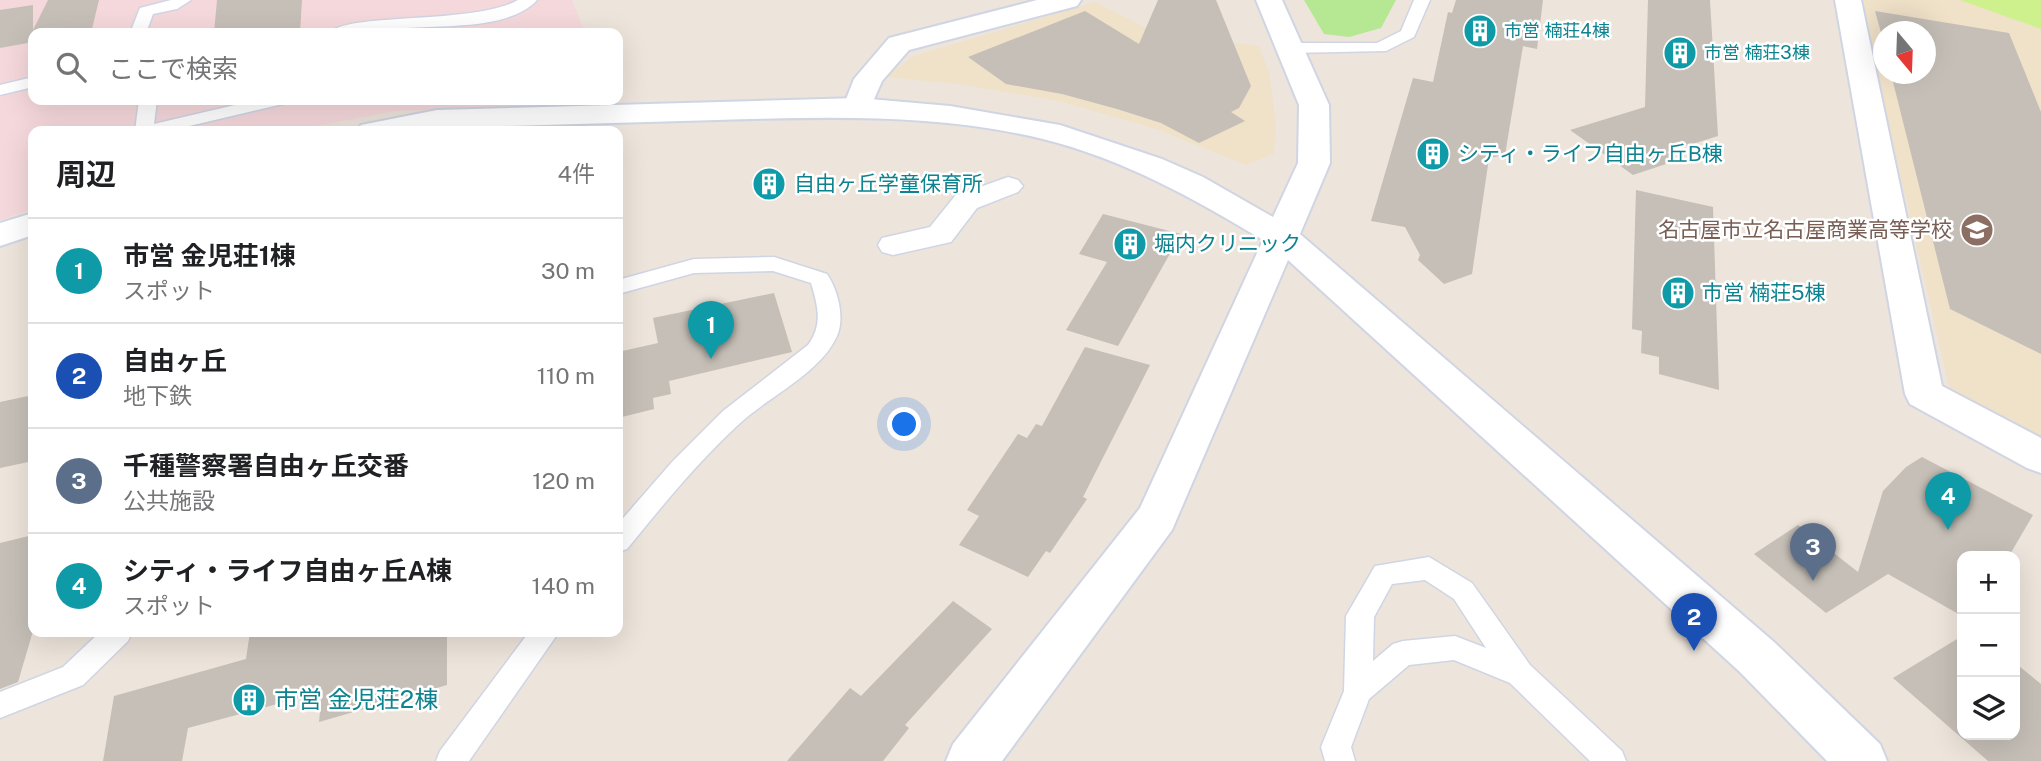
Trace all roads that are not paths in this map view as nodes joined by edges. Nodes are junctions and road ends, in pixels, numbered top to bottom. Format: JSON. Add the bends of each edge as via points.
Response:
{"nodes":[{"id":1,"x":183,"y":0,"type":"edge"},
{"id":2,"x":529,"y":0,"type":"edge"},
{"id":3,"x":1068,"y":0,"type":"edge"},
{"id":4,"x":1269,"y":0,"type":"edge"},
{"id":5,"x":1422,"y":0,"type":"edge"},
{"id":6,"x":1848,"y":0,"type":"edge"},
{"id":7,"x":142,"y":6,"type":"edge"},
{"id":8,"x":139,"y":28,"type":"edge"},
{"id":9,"x":363,"y":28,"type":"edge"},
{"id":10,"x":1290,"y":48,"type":"junction"},
{"id":11,"x":28,"y":84,"type":"edge"},
{"id":12,"x":2,"y":93,"type":"edge"},
{"id":13,"x":148,"y":105,"type":"edge"},
{"id":14,"x":256,"y":105,"type":"edge"},
{"id":15,"x":859,"y":107,"type":"junction"},
{"id":16,"x":146,"y":126,"type":"edge"},
{"id":17,"x":167,"y":126,"type":"edge"},
{"id":18,"x":399,"y":126,"type":"edge"},
{"id":19,"x":1008,"y":186,"type":"dead end"},
{"id":20,"x":28,"y":225,"type":"edge"},
{"id":21,"x":0,"y":234,"type":"edge"},
{"id":22,"x":1283,"y":237,"type":"junction"},
{"id":23,"x":893,"y":245,"type":"dead end"},
{"id":24,"x":623,"y":286,"type":"edge"},
{"id":25,"x":2041,"y":457,"type":"edge"},
{"id":26,"x":623,"y":536,"type":"edge"},
{"id":27,"x":113,"y":637,"type":"edge"},
{"id":28,"x":541,"y":637,"type":"edge"},
{"id":29,"x":1520,"y":674,"type":"junction"},
{"id":30,"x":1358,"y":691,"type":"junction"},
{"id":31,"x":0,"y":705,"type":"edge"},
{"id":32,"x":451,"y":761,"type":"edge"},
{"id":33,"x":971,"y":761,"type":"edge"},
{"id":34,"x":1340,"y":761,"type":"edge"},
{"id":35,"x":1611,"y":761,"type":"edge"},
{"id":36,"x":1862,"y":761,"type":"edge"}],
"edges":[{"from":1,"to":7,"type":"lane","via":[[172,6]]},
{"from":2,"to":9,"type":"lane","via":[[487,17]]},
{"from":3,"to":15,"type":"street","via":[[899,44],[868,79]]},
{"from":4,"to":10,"type":"street"},
{"from":5,"to":10,"type":"lane","via":[[1409,34],[1380,48]]},
{"from":6,"to":25,"type":"street","via":[[1924,394]]},
{"from":7,"to":8,"type":"lane"},
{"from":10,"to":22,"type":"street","via":[[1314,105],[1314,163]]},
{"from":11,"to":12,"type":"lane"},
{"from":13,"to":16,"type":"lane"},
{"from":14,"to":17,"type":"lane"},
{"from":15,"to":18,"type":"street","via":[[437,119]]},
{"from":15,"to":22,"type":"street","via":[[1049,131],[1192,184]]},
{"from":19,"to":23,"type":"street","via":[[966,202],[940,235]]},
{"from":20,"to":21,"type":"street"},
{"from":22,"to":33,"type":"street","via":[[1157,518]]},
{"from":22,"to":36,"type":"street","via":[[1757,657]]},
{"from":24,"to":26,"type":"lane","via":[[694,266],[774,264],[820,279],[830,309],[825,338],[802,365],[752,399],[702,444]]},
{"from":27,"to":31,"type":"lane","via":[[73,676]]},
{"from":28,"to":32,"type":"lane"},
{"from":29,"to":30,"type":"lane","via":[[1455,648],[1403,653]]},
{"from":29,"to":30,"type":"lane","via":[[1463,591],[1429,568],[1384,574],[1360,616]]},
{"from":29,"to":35,"type":"lane"},
{"from":30,"to":34,"type":"lane","via":[[1336,747]]}]}
